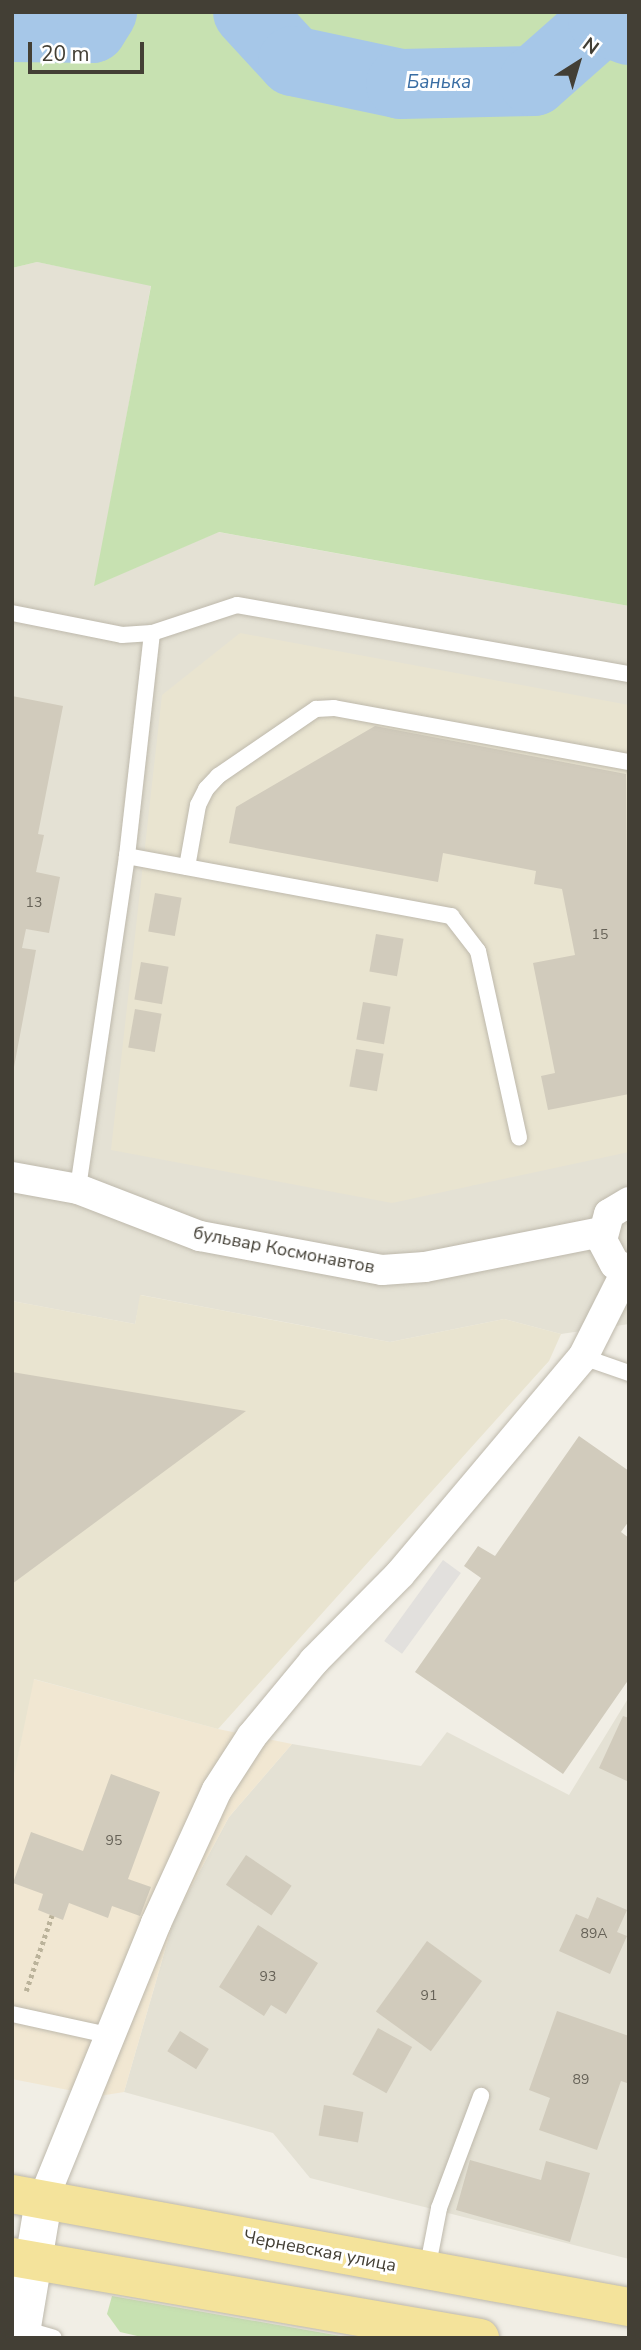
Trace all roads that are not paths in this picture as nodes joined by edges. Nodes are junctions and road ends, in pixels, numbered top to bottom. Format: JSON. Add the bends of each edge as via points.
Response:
{"nodes":[{"id":1,"x":12,"y":613,"type":"edge"},
{"id":2,"x":152,"y":633,"type":"junction"},
{"id":3,"x":629,"y":674,"type":"edge"},
{"id":4,"x":629,"y":762,"type":"edge"},
{"id":5,"x":127,"y":856,"type":"junction"},
{"id":6,"x":187,"y":867,"type":"junction"},
{"id":7,"x":519,"y":1138,"type":"dead end"},
{"id":8,"x":12,"y":1177,"type":"edge"},
{"id":9,"x":78,"y":1189,"type":"junction"},
{"id":10,"x":629,"y":1202,"type":"edge"},
{"id":11,"x":602,"y":1232,"type":"junction"},
{"id":12,"x":628,"y":1270,"type":"edge"},
{"id":13,"x":583,"y":1357,"type":"junction"},
{"id":14,"x":629,"y":1373,"type":"edge"},
{"id":15,"x":15,"y":2014,"type":"edge"},
{"id":16,"x":112,"y":2036,"type":"junction"},
{"id":17,"x":481,"y":2096,"type":"dead end"},
{"id":18,"x":28,"y":2197,"type":"edge"},
{"id":19,"x":22,"y":2258,"type":"edge"},
{"id":20,"x":427,"y":2270,"type":"junction"},
{"id":21,"x":629,"y":2308,"type":"edge"},
{"id":22,"x":27,"y":2334,"type":"edge"},
{"id":23,"x":480,"y":2338,"type":"edge"}],
"edges":[{"from":1,"to":2,"type":"lane","via":[[122,635]]},
{"from":2,"to":3,"type":"lane","via":[[237,605]]},
{"from":2,"to":5,"type":"lane"},
{"from":4,"to":6,"type":"lane","via":[[334,708],[316,709],[206,789],[198,805]]},
{"from":5,"to":6,"type":"lane"},
{"from":5,"to":9,"type":"lane"},
{"from":6,"to":7,"type":"lane","via":[[451,916],[478,951]]},
{"from":8,"to":9,"type":"street","name":"бульвар Космонавтов"},
{"from":9,"to":11,"type":"street","name":"бульвар Космонавтов","via":[[200,1236],[382,1270],[425,1267]]},
{"from":10,"to":11,"type":"street","via":[[609,1214]]},
{"from":11,"to":12,"type":"street","via":[[606,1253]]},
{"from":12,"to":13,"type":"street"},
{"from":13,"to":14,"type":"lane"},
{"from":13,"to":16,"type":"street","via":[[400,1574],[314,1661],[252,1736],[217,1790],[156,1923]]},
{"from":15,"to":16,"type":"lane"},
{"from":16,"to":18,"type":"street"},
{"from":17,"to":20,"type":"lane","via":[[439,2208]]},
{"from":18,"to":19,"type":"street"},
{"from":18,"to":20,"type":"main road","name":"Черневская улица"},
{"from":19,"to":22,"type":"street"},
{"from":19,"to":23,"type":"main road"},
{"from":20,"to":21,"type":"main road","name":"Черневская улица"}]}
